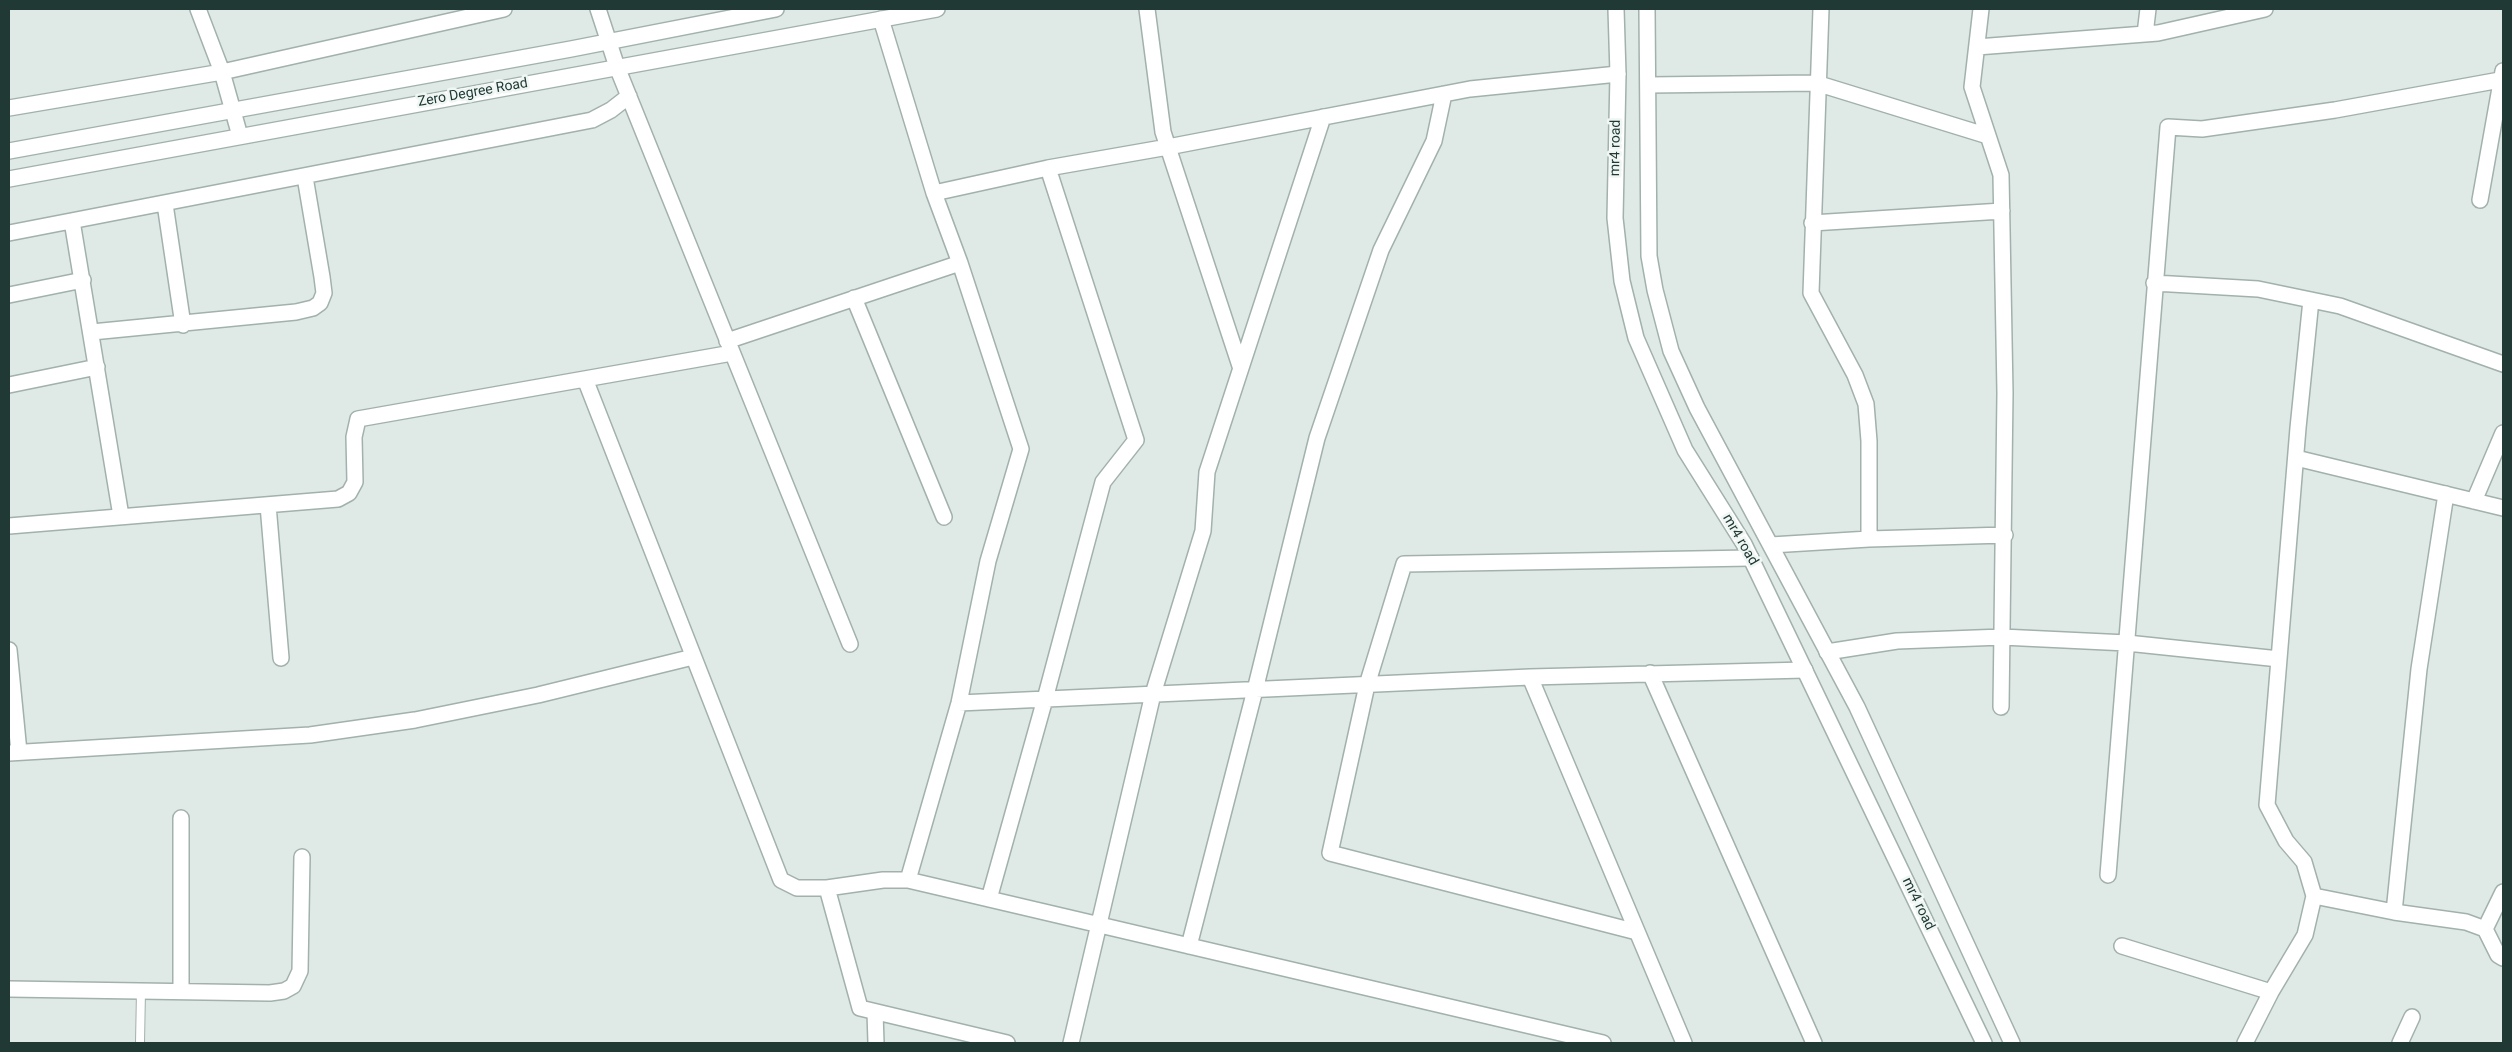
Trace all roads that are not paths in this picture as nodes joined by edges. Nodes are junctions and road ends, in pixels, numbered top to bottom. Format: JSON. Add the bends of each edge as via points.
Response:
{"nodes":[{"id":1,"x":198,"y":9,"type":"edge"},
{"id":2,"x":504,"y":9,"type":"edge"},
{"id":3,"x":598,"y":9,"type":"edge"},
{"id":4,"x":776,"y":9,"type":"edge"},
{"id":5,"x":937,"y":9,"type":"edge"},
{"id":6,"x":1147,"y":9,"type":"edge"},
{"id":7,"x":1616,"y":9,"type":"edge"},
{"id":8,"x":1647,"y":9,"type":"edge"},
{"id":9,"x":1821,"y":9,"type":"edge"},
{"id":10,"x":1981,"y":9,"type":"edge"},
{"id":11,"x":2148,"y":9,"type":"edge"},
{"id":12,"x":2266,"y":9,"type":"edge"},
{"id":13,"x":882,"y":19,"type":"junction"},
{"id":14,"x":2145,"y":34,"type":"junction"},
{"id":15,"x":610,"y":40,"type":"junction"},
{"id":16,"x":1976,"y":47,"type":"junction"},
{"id":17,"x":617,"y":67,"type":"junction"},
{"id":18,"x":222,"y":72,"type":"junction"},
{"id":19,"x":1618,"y":74,"type":"junction"},
{"id":20,"x":2502,"y":75,"type":"edge"},
{"id":21,"x":1816,"y":83,"type":"junction"},
{"id":22,"x":1649,"y":85,"type":"junction"},
{"id":23,"x":1444,"y":94,"type":"junction"},
{"id":24,"x":629,"y":96,"type":"junction"},
{"id":25,"x":9,"y":108,"type":"edge"},
{"id":26,"x":234,"y":110,"type":"junction"},
{"id":27,"x":1323,"y":117,"type":"junction"},
{"id":28,"x":240,"y":136,"type":"junction"},
{"id":29,"x":1988,"y":136,"type":"junction"},
{"id":30,"x":1168,"y":147,"type":"junction"},
{"id":31,"x":9,"y":151,"type":"edge"},
{"id":32,"x":1048,"y":168,"type":"junction"},
{"id":33,"x":305,"y":177,"type":"junction"},
{"id":34,"x":9,"y":179,"type":"edge"},
{"id":35,"x":934,"y":193,"type":"junction"},
{"id":36,"x":2480,"y":200,"type":"dead end"},
{"id":37,"x":165,"y":204,"type":"junction"},
{"id":38,"x":2002,"y":211,"type":"junction"},
{"id":39,"x":72,"y":221,"type":"junction"},
{"id":40,"x":1812,"y":223,"type":"junction"},
{"id":41,"x":9,"y":233,"type":"edge"},
{"id":42,"x":960,"y":263,"type":"junction"},
{"id":43,"x":83,"y":280,"type":"junction"},
{"id":44,"x":2154,"y":283,"type":"junction"},
{"id":45,"x":9,"y":295,"type":"edge"},
{"id":46,"x":854,"y":298,"type":"junction"},
{"id":47,"x":2311,"y":300,"type":"junction"},
{"id":48,"x":183,"y":325,"type":"junction"},
{"id":49,"x":92,"y":332,"type":"junction"},
{"id":50,"x":729,"y":347,"type":"junction"},
{"id":51,"x":2503,"y":364,"type":"edge"},
{"id":52,"x":1240,"y":366,"type":"junction"},
{"id":53,"x":98,"y":367,"type":"junction"},
{"id":54,"x":585,"y":380,"type":"junction"},
{"id":55,"x":9,"y":385,"type":"edge"},
{"id":56,"x":2503,"y":432,"type":"edge"},
{"id":57,"x":2296,"y":458,"type":"junction"},
{"id":58,"x":2446,"y":494,"type":"junction"},
{"id":59,"x":2474,"y":501,"type":"junction"},
{"id":60,"x":268,"y":505,"type":"junction"},
{"id":61,"x":2503,"y":508,"type":"edge"},
{"id":62,"x":121,"y":516,"type":"junction"},
{"id":63,"x":944,"y":517,"type":"dead end"},
{"id":64,"x":9,"y":526,"type":"edge"},
{"id":65,"x":2005,"y":535,"type":"junction"},
{"id":66,"x":1869,"y":539,"type":"junction"},
{"id":67,"x":1771,"y":545,"type":"junction"},
{"id":68,"x":1750,"y":558,"type":"junction"},
{"id":69,"x":2002,"y":637,"type":"junction"},
{"id":70,"x":2127,"y":643,"type":"junction"},
{"id":71,"x":850,"y":644,"type":"dead end"},
{"id":72,"x":9,"y":650,"type":"edge"},
{"id":73,"x":1827,"y":652,"type":"junction"},
{"id":74,"x":693,"y":657,"type":"junction"},
{"id":75,"x":281,"y":658,"type":"dead end"},
{"id":76,"x":2279,"y":659,"type":"junction"},
{"id":77,"x":1805,"y":670,"type":"junction"},
{"id":78,"x":1650,"y":674,"type":"junction"},
{"id":79,"x":1530,"y":677,"type":"junction"},
{"id":80,"x":1367,"y":685,"type":"junction"},
{"id":81,"x":1255,"y":690,"type":"junction"},
{"id":82,"x":1153,"y":694,"type":"junction"},
{"id":83,"x":1045,"y":699,"type":"junction"},
{"id":84,"x":959,"y":703,"type":"junction"},
{"id":85,"x":2001,"y":707,"type":"dead end"},
{"id":86,"x":14,"y":753,"type":"edge"},
{"id":87,"x":181,"y":818,"type":"dead end"},
{"id":88,"x":302,"y":857,"type":"dead end"},
{"id":89,"x":2108,"y":875,"type":"dead end"},
{"id":90,"x":908,"y":880,"type":"junction"},
{"id":91,"x":828,"y":888,"type":"junction"},
{"id":92,"x":2503,"y":892,"type":"edge"},
{"id":93,"x":2314,"y":896,"type":"junction"},
{"id":94,"x":989,"y":899,"type":"junction"},
{"id":95,"x":2394,"y":912,"type":"junction"},
{"id":96,"x":1100,"y":925,"type":"junction"},
{"id":97,"x":2485,"y":930,"type":"junction"},
{"id":98,"x":1637,"y":932,"type":"junction"},
{"id":99,"x":1189,"y":946,"type":"junction"},
{"id":100,"x":2122,"y":946,"type":"dead end"},
{"id":101,"x":2503,"y":958,"type":"edge"},
{"id":102,"x":9,"y":989,"type":"edge"},
{"id":103,"x":141,"y":990,"type":"junction"},
{"id":104,"x":181,"y":991,"type":"junction"},
{"id":105,"x":2271,"y":992,"type":"junction"},
{"id":106,"x":875,"y":1012,"type":"junction"},
{"id":107,"x":2412,"y":1017,"type":"dead end"},
{"id":108,"x":140,"y":1043,"type":"edge"},
{"id":109,"x":876,"y":1043,"type":"edge"},
{"id":110,"x":1001,"y":1043,"type":"edge"},
{"id":111,"x":1071,"y":1043,"type":"edge"},
{"id":112,"x":1603,"y":1043,"type":"edge"},
{"id":113,"x":1684,"y":1043,"type":"edge"},
{"id":114,"x":1814,"y":1043,"type":"edge"},
{"id":115,"x":1984,"y":1043,"type":"edge"},
{"id":116,"x":2012,"y":1043,"type":"edge"},
{"id":117,"x":2245,"y":1043,"type":"edge"},
{"id":118,"x":2400,"y":1043,"type":"edge"}],
"edges":[{"from":1,"to":18,"type":"street"},
{"from":2,"to":18,"type":"street"},
{"from":3,"to":15,"type":"street"},
{"from":4,"to":15,"type":"street","name":"Zero Degree Road"},
{"from":5,"to":13,"type":"street","name":"Zero Degree Road"},
{"from":6,"to":30,"type":"street","via":[[1163,132]]},
{"from":7,"to":19,"type":"street","name":"mr4 road"},
{"from":8,"to":22,"type":"street","name":"mr4 road"},
{"from":9,"to":21,"type":"street"},
{"from":10,"to":16,"type":"street"},
{"from":11,"to":14,"type":"street"},
{"from":12,"to":14,"type":"street"},
{"from":13,"to":17,"type":"street","name":"Zero Degree Road"},
{"from":13,"to":35,"type":"street"},
{"from":14,"to":16,"type":"street"},
{"from":15,"to":17,"type":"street"},
{"from":15,"to":26,"type":"street","name":"Zero Degree Road"},
{"from":16,"to":29,"type":"street","via":[[1972,87]]},
{"from":17,"to":24,"type":"street"},
{"from":17,"to":28,"type":"street","name":"Zero Degree Road"},
{"from":18,"to":25,"type":"street"},
{"from":18,"to":26,"type":"street"},
{"from":19,"to":23,"type":"street"},
{"from":19,"to":68,"type":"street","name":"mr4 road","via":[[1615,218],[1622,281],[1636,338],[1685,450]]},
{"from":20,"to":36,"type":"street"},
{"from":20,"to":44,"type":"street","via":[[2335,110],[2202,129],[2168,127]]},
{"from":21,"to":22,"type":"street"},
{"from":21,"to":29,"type":"street"},
{"from":21,"to":40,"type":"street"},
{"from":22,"to":67,"type":"street","name":"mr4 road","via":[[1649,256],[1671,351],[1697,408]]},
{"from":23,"to":27,"type":"street"},
{"from":23,"to":81,"type":"street","via":[[1434,141],[1381,250],[1317,438]]},
{"from":24,"to":33,"type":"street","via":[[592,120]]},
{"from":24,"to":50,"type":"street"},
{"from":26,"to":28,"type":"street"},
{"from":26,"to":31,"type":"street","name":"Zero Degree Road"},
{"from":27,"to":30,"type":"street"},
{"from":27,"to":52,"type":"street"},
{"from":28,"to":34,"type":"street","name":"Zero Degree Road"},
{"from":29,"to":38,"type":"street","via":[[2001,175]]},
{"from":30,"to":32,"type":"street"},
{"from":30,"to":52,"type":"street"},
{"from":32,"to":35,"type":"street"},
{"from":32,"to":83,"type":"street","via":[[1136,440],[1103,482]]},
{"from":33,"to":37,"type":"street"},
{"from":33,"to":48,"type":"street","via":[[322,276],[324,293],[320,303],[296,312]]},
{"from":35,"to":42,"type":"street"},
{"from":37,"to":39,"type":"street"},
{"from":37,"to":48,"type":"street"},
{"from":38,"to":40,"type":"street"},
{"from":38,"to":65,"type":"street"},
{"from":39,"to":41,"type":"street"},
{"from":39,"to":43,"type":"street"},
{"from":40,"to":66,"type":"street","via":[[1811,293],[1866,404],[1870,441]]},
{"from":42,"to":46,"type":"street"},
{"from":42,"to":84,"type":"street","via":[[1021,449],[988,561]]},
{"from":43,"to":45,"type":"street"},
{"from":43,"to":49,"type":"street"},
{"from":44,"to":47,"type":"street","via":[[2258,289]]},
{"from":44,"to":70,"type":"street"},
{"from":46,"to":50,"type":"street"},
{"from":46,"to":63,"type":"street"},
{"from":47,"to":51,"type":"street","via":[[2340,306]]},
{"from":47,"to":57,"type":"street"},
{"from":48,"to":49,"type":"street"},
{"from":49,"to":53,"type":"street"},
{"from":50,"to":54,"type":"street"},
{"from":50,"to":71,"type":"street"},
{"from":52,"to":82,"type":"street","via":[[1207,472],[1203,531]]},
{"from":53,"to":55,"type":"street"},
{"from":53,"to":62,"type":"street"},
{"from":54,"to":60,"type":"street","via":[[358,419],[354,437],[355,482],[349,493],[338,499]]},
{"from":54,"to":74,"type":"street"},
{"from":56,"to":59,"type":"street"},
{"from":57,"to":58,"type":"street"},
{"from":57,"to":76,"type":"street"},
{"from":58,"to":59,"type":"street"},
{"from":58,"to":95,"type":"street","via":[[2418,668]]},
{"from":59,"to":61,"type":"street"},
{"from":60,"to":62,"type":"street"},
{"from":60,"to":75,"type":"street"},
{"from":62,"to":64,"type":"street"},
{"from":65,"to":66,"type":"street"},
{"from":65,"to":69,"type":"street"},
{"from":66,"to":67,"type":"street"},
{"from":67,"to":73,"type":"street","name":"mr4 road"},
{"from":68,"to":77,"type":"street","name":"mr4 road"},
{"from":68,"to":80,"type":"street","via":[[1404,564]]},
{"from":69,"to":70,"type":"street"},
{"from":69,"to":73,"type":"street","via":[[1897,641]]},
{"from":69,"to":85,"type":"street"},
{"from":70,"to":76,"type":"street"},
{"from":70,"to":89,"type":"street"},
{"from":72,"to":86,"type":"street"},
{"from":73,"to":116,"type":"street","name":"mr4 road","via":[[1857,707]]},
{"from":74,"to":86,"type":"street","via":[[538,695],[377,726],[310,735]]},
{"from":74,"to":91,"type":"street","via":[[781,880],[797,888]]},
{"from":76,"to":93,"type":"street","via":[[2267,805],[2286,841],[2304,862]]},
{"from":77,"to":78,"type":"street"},
{"from":77,"to":115,"type":"street","name":"mr4 road"},
{"from":78,"to":79,"type":"street"},
{"from":78,"to":114,"type":"street"},
{"from":79,"to":80,"type":"street"},
{"from":79,"to":98,"type":"street"},
{"from":80,"to":81,"type":"street"},
{"from":80,"to":98,"type":"street","via":[[1330,853]]},
{"from":81,"to":82,"type":"street"},
{"from":81,"to":99,"type":"street"},
{"from":82,"to":83,"type":"street"},
{"from":82,"to":96,"type":"street"},
{"from":83,"to":84,"type":"street"},
{"from":83,"to":94,"type":"street"},
{"from":84,"to":90,"type":"street"},
{"from":87,"to":104,"type":"street"},
{"from":88,"to":104,"type":"street","via":[[300,971],[293,986],[284,991],[270,992]]},
{"from":90,"to":91,"type":"street"},
{"from":90,"to":94,"type":"street"},
{"from":91,"to":106,"type":"street","via":[[860,1008]]},
{"from":92,"to":97,"type":"street"},
{"from":93,"to":95,"type":"street"},
{"from":93,"to":105,"type":"street","via":[[2305,935]]},
{"from":94,"to":96,"type":"street"},
{"from":95,"to":97,"type":"street","via":[[2466,922]]},
{"from":96,"to":99,"type":"street"},
{"from":96,"to":111,"type":"street"},
{"from":97,"to":101,"type":"street","via":[[2498,955]]},
{"from":98,"to":113,"type":"street"},
{"from":99,"to":112,"type":"street"},
{"from":100,"to":105,"type":"street"},
{"from":102,"to":103,"type":"street"},
{"from":103,"to":104,"type":"street"},
{"from":103,"to":108,"type":"lane"},
{"from":105,"to":117,"type":"street"},
{"from":106,"to":109,"type":"street"},
{"from":106,"to":110,"type":"street"},
{"from":107,"to":118,"type":"street"}]}
